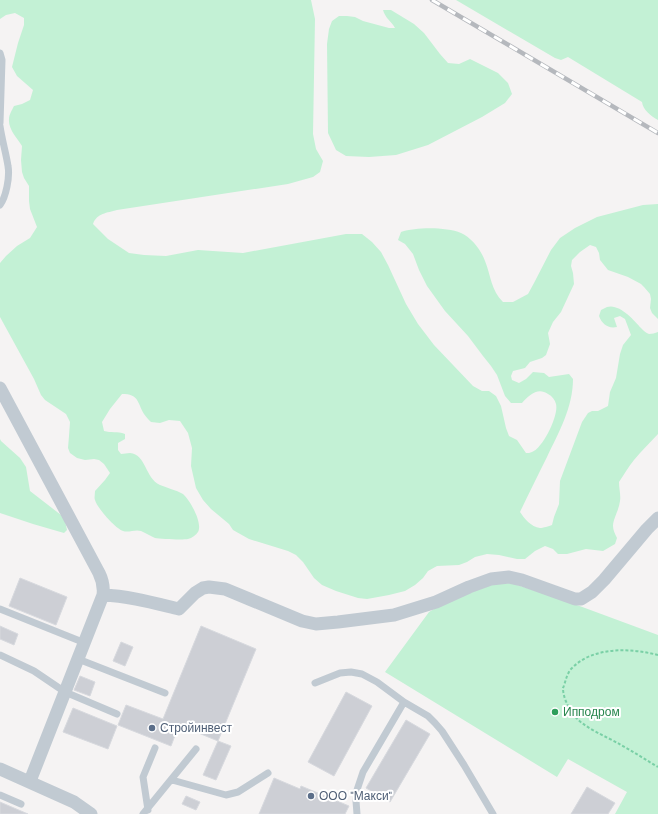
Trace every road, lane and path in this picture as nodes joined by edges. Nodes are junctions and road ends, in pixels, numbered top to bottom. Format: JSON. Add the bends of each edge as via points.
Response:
{"nodes":[{"id":1,"x":0,"y":53,"type":"edge"},
{"id":2,"x":0,"y":123,"type":"edge"},
{"id":3,"x":0,"y":126,"type":"edge"},
{"id":4,"x":0,"y":206,"type":"edge"},
{"id":5,"x":0,"y":388,"type":"edge"},
{"id":6,"x":658,"y":518,"type":"edge"},
{"id":7,"x":103,"y":595,"type":"junction"},
{"id":8,"x":0,"y":609,"type":"edge"},
{"id":9,"x":85,"y":643,"type":"junction"},
{"id":10,"x":0,"y":655,"type":"edge"},
{"id":11,"x":658,"y":655,"type":"edge"},
{"id":12,"x":78,"y":658,"type":"junction"},
{"id":13,"x":315,"y":683,"type":"dead end"},
{"id":14,"x":65,"y":692,"type":"junction"},
{"id":15,"x":165,"y":693,"type":"dead end"},
{"id":16,"x":404,"y":702,"type":"junction"},
{"id":17,"x":117,"y":714,"type":"dead end"},
{"id":18,"x":155,"y":748,"type":"dead end"},
{"id":19,"x":196,"y":749,"type":"dead end"},
{"id":20,"x":658,"y":767,"type":"edge"},
{"id":21,"x":0,"y":769,"type":"edge"},
{"id":22,"x":268,"y":774,"type":"dead end"},
{"id":23,"x":172,"y":780,"type":"junction"},
{"id":24,"x":30,"y":781,"type":"junction"},
{"id":25,"x":0,"y":795,"type":"edge"},
{"id":26,"x":21,"y":804,"type":"dead end"},
{"id":27,"x":146,"y":812,"type":"edge"},
{"id":28,"x":90,"y":814,"type":"edge"},
{"id":29,"x":357,"y":814,"type":"edge"},
{"id":30,"x":493,"y":814,"type":"edge"}],
"edges":[{"from":1,"to":2,"type":"lane"},
{"from":3,"to":4,"type":"lane","via":[[9,168],[7,188]]},
{"from":5,"to":7,"type":"street","via":[[103,581]]},
{"from":6,"to":7,"type":"street","via":[[604,580],[581,599],[509,577],[491,579],[436,602],[394,615],[316,624],[302,621],[225,589],[203,588],[194,593],[179,609]]},
{"from":7,"to":9,"type":"street"},
{"from":8,"to":9,"type":"lane"},
{"from":9,"to":12,"type":"street"},
{"from":10,"to":14,"type":"lane","via":[[34,671]]},
{"from":11,"to":20,"type":"path","via":[[619,650],[594,655],[570,669],[563,688],[569,707],[583,724]]},
{"from":12,"to":14,"type":"street"},
{"from":12,"to":15,"type":"lane"},
{"from":13,"to":16,"type":"lane","via":[[340,673],[362,674]]},
{"from":14,"to":17,"type":"lane"},
{"from":14,"to":24,"type":"street"},
{"from":16,"to":29,"type":"lane","via":[[363,772],[357,790]]},
{"from":16,"to":30,"type":"lane","via":[[428,716],[442,731]]},
{"from":18,"to":27,"type":"lane","via":[[143,777]]},
{"from":19,"to":23,"type":"lane"},
{"from":21,"to":24,"type":"street"},
{"from":22,"to":23,"type":"lane","via":[[238,792],[226,795]]},
{"from":23,"to":27,"type":"lane"},
{"from":24,"to":28,"type":"street","via":[[74,802]]},
{"from":25,"to":26,"type":"lane"}]}
